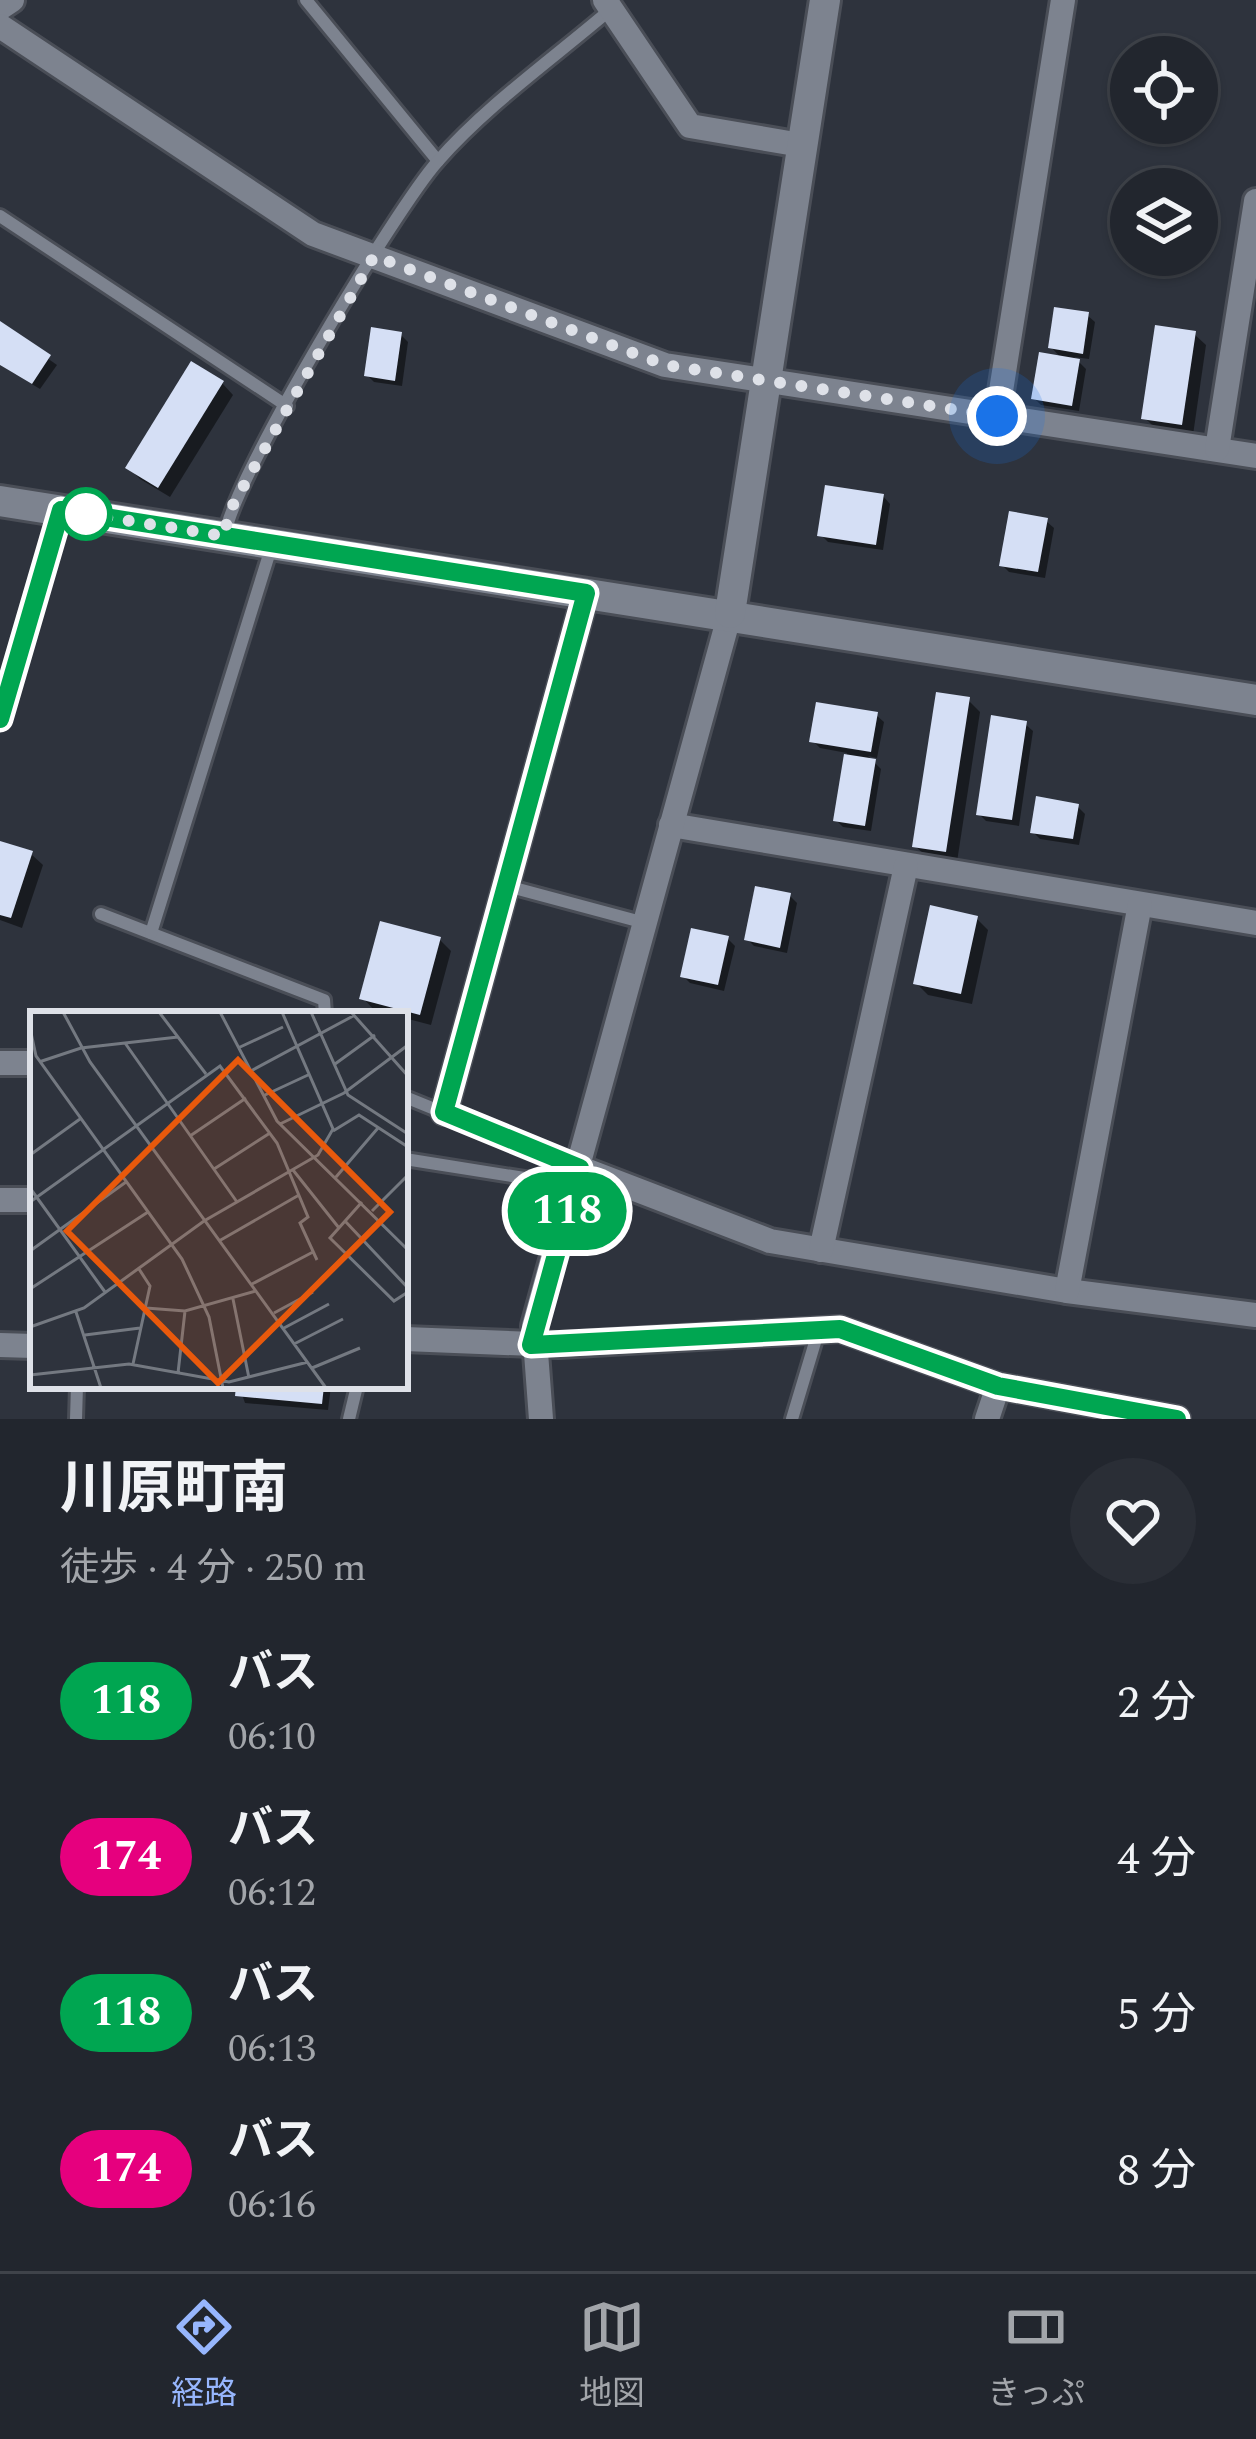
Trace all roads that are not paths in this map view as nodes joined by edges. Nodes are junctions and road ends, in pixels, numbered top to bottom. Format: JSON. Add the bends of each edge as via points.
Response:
{"nodes":[{"id":1,"x":12,"y":0,"type":"edge"},
{"id":2,"x":306,"y":0,"type":"edge"},
{"id":3,"x":826,"y":0,"type":"edge"},
{"id":4,"x":1064,"y":0,"type":"edge"},
{"id":5,"x":608,"y":4,"type":"edge"},
{"id":6,"x":0,"y":8,"type":"edge"},
{"id":7,"x":0,"y":26,"type":"edge"},
{"id":8,"x":802,"y":146,"type":"junction"},
{"id":9,"x":437,"y":161,"type":"junction"},
{"id":10,"x":1256,"y":201,"type":"edge"},
{"id":11,"x":0,"y":216,"type":"edge"},
{"id":12,"x":374,"y":256,"type":"junction"},
{"id":13,"x":766,"y":380,"type":"junction"},
{"id":14,"x":287,"y":406,"type":"junction"},
{"id":15,"x":997,"y":416,"type":"junction"},
{"id":16,"x":1217,"y":449,"type":"junction"},
{"id":17,"x":1256,"y":455,"type":"edge"},
{"id":18,"x":0,"y":501,"type":"edge"},
{"id":19,"x":61,"y":510,"type":"junction"},
{"id":20,"x":224,"y":536,"type":"junction"},
{"id":21,"x":272,"y":545,"type":"junction"},
{"id":22,"x":586,"y":593,"type":"junction"},
{"id":23,"x":730,"y":613,"type":"junction"},
{"id":24,"x":1256,"y":700,"type":"edge"},
{"id":25,"x":0,"y":719,"type":"edge"},
{"id":26,"x":671,"y":825,"type":"junction"},
{"id":27,"x":906,"y":866,"type":"junction"},
{"id":28,"x":507,"y":886,"type":"junction"},
{"id":29,"x":1140,"y":904,"type":"junction"},
{"id":30,"x":101,"y":914,"type":"dead end"},
{"id":31,"x":646,"y":923,"type":"junction"},
{"id":32,"x":1256,"y":923,"type":"edge"},
{"id":33,"x":151,"y":933,"type":"junction"},
{"id":34,"x":325,"y":1011,"type":"edge"},
{"id":35,"x":408,"y":1098,"type":"edge"},
{"id":36,"x":444,"y":1112,"type":"junction"},
{"id":37,"x":408,"y":1159,"type":"edge"},
{"id":38,"x":577,"y":1180,"type":"junction"},
{"id":39,"x":30,"y":1200,"type":"edge"},
{"id":40,"x":0,"y":1201,"type":"edge"},
{"id":41,"x":820,"y":1250,"type":"junction"},
{"id":42,"x":1066,"y":1291,"type":"junction"},
{"id":43,"x":1256,"y":1315,"type":"edge"},
{"id":44,"x":819,"y":1328,"type":"junction"},
{"id":45,"x":408,"y":1339,"type":"edge"},
{"id":46,"x":0,"y":1345,"type":"edge"},
{"id":47,"x":531,"y":1345,"type":"junction"},
{"id":48,"x":30,"y":1346,"type":"edge"},
{"id":49,"x":998,"y":1386,"type":"junction"},
{"id":50,"x":77,"y":1389,"type":"edge"},
{"id":51,"x":356,"y":1389,"type":"edge"},
{"id":52,"x":1164,"y":1417,"type":"edge"},
{"id":53,"x":76,"y":1419,"type":"edge"},
{"id":54,"x":349,"y":1419,"type":"edge"},
{"id":55,"x":541,"y":1419,"type":"edge"},
{"id":56,"x":792,"y":1419,"type":"edge"},
{"id":57,"x":987,"y":1419,"type":"edge"}],
"edges":[{"from":1,"to":6,"type":"street"},
{"from":2,"to":9,"type":"lane"},
{"from":3,"to":8,"type":"street"},
{"from":4,"to":15,"type":"street"},
{"from":5,"to":8,"type":"street","via":[[690,126]]},
{"from":5,"to":9,"type":"lane"},
{"from":7,"to":12,"type":"street","via":[[313,234]]},
{"from":8,"to":13,"type":"street"},
{"from":9,"to":12,"type":"lane"},
{"from":10,"to":16,"type":"street"},
{"from":11,"to":14,"type":"lane"},
{"from":12,"to":13,"type":"street","via":[[665,365]]},
{"from":12,"to":14,"type":"lane"},
{"from":13,"to":15,"type":"street"},
{"from":13,"to":23,"type":"street"},
{"from":14,"to":20,"type":"lane"},
{"from":15,"to":16,"type":"street"},
{"from":16,"to":17,"type":"street"},
{"from":18,"to":19,"type":"street"},
{"from":19,"to":20,"type":"street"},
{"from":19,"to":25,"type":"lane"},
{"from":20,"to":21,"type":"street"},
{"from":21,"to":22,"type":"street"},
{"from":21,"to":33,"type":"lane"},
{"from":22,"to":23,"type":"street"},
{"from":22,"to":28,"type":"street"},
{"from":23,"to":24,"type":"street"},
{"from":23,"to":26,"type":"street"},
{"from":26,"to":27,"type":"street"},
{"from":26,"to":31,"type":"street"},
{"from":27,"to":29,"type":"street"},
{"from":27,"to":41,"type":"street"},
{"from":28,"to":31,"type":"lane"},
{"from":28,"to":36,"type":"street"},
{"from":29,"to":32,"type":"street"},
{"from":29,"to":42,"type":"street"},
{"from":30,"to":33,"type":"lane"},
{"from":31,"to":38,"type":"street"},
{"from":33,"to":34,"type":"lane","via":[[324,1000]]},
{"from":35,"to":36,"type":"lane"},
{"from":36,"to":38,"type":"lane"},
{"from":37,"to":38,"type":"lane"},
{"from":38,"to":41,"type":"street"},
{"from":38,"to":47,"type":"street"},
{"from":39,"to":40,"type":"street"},
{"from":41,"to":42,"type":"street"},
{"from":42,"to":43,"type":"street"},
{"from":44,"to":47,"type":"street"},
{"from":44,"to":49,"type":"street","via":[[852,1332]]},
{"from":44,"to":56,"type":"lane"},
{"from":45,"to":47,"type":"street"},
{"from":46,"to":48,"type":"street"},
{"from":47,"to":55,"type":"street"},
{"from":49,"to":52,"type":"street"},
{"from":49,"to":57,"type":"street"},
{"from":50,"to":53,"type":"lane"},
{"from":51,"to":54,"type":"lane"}]}
